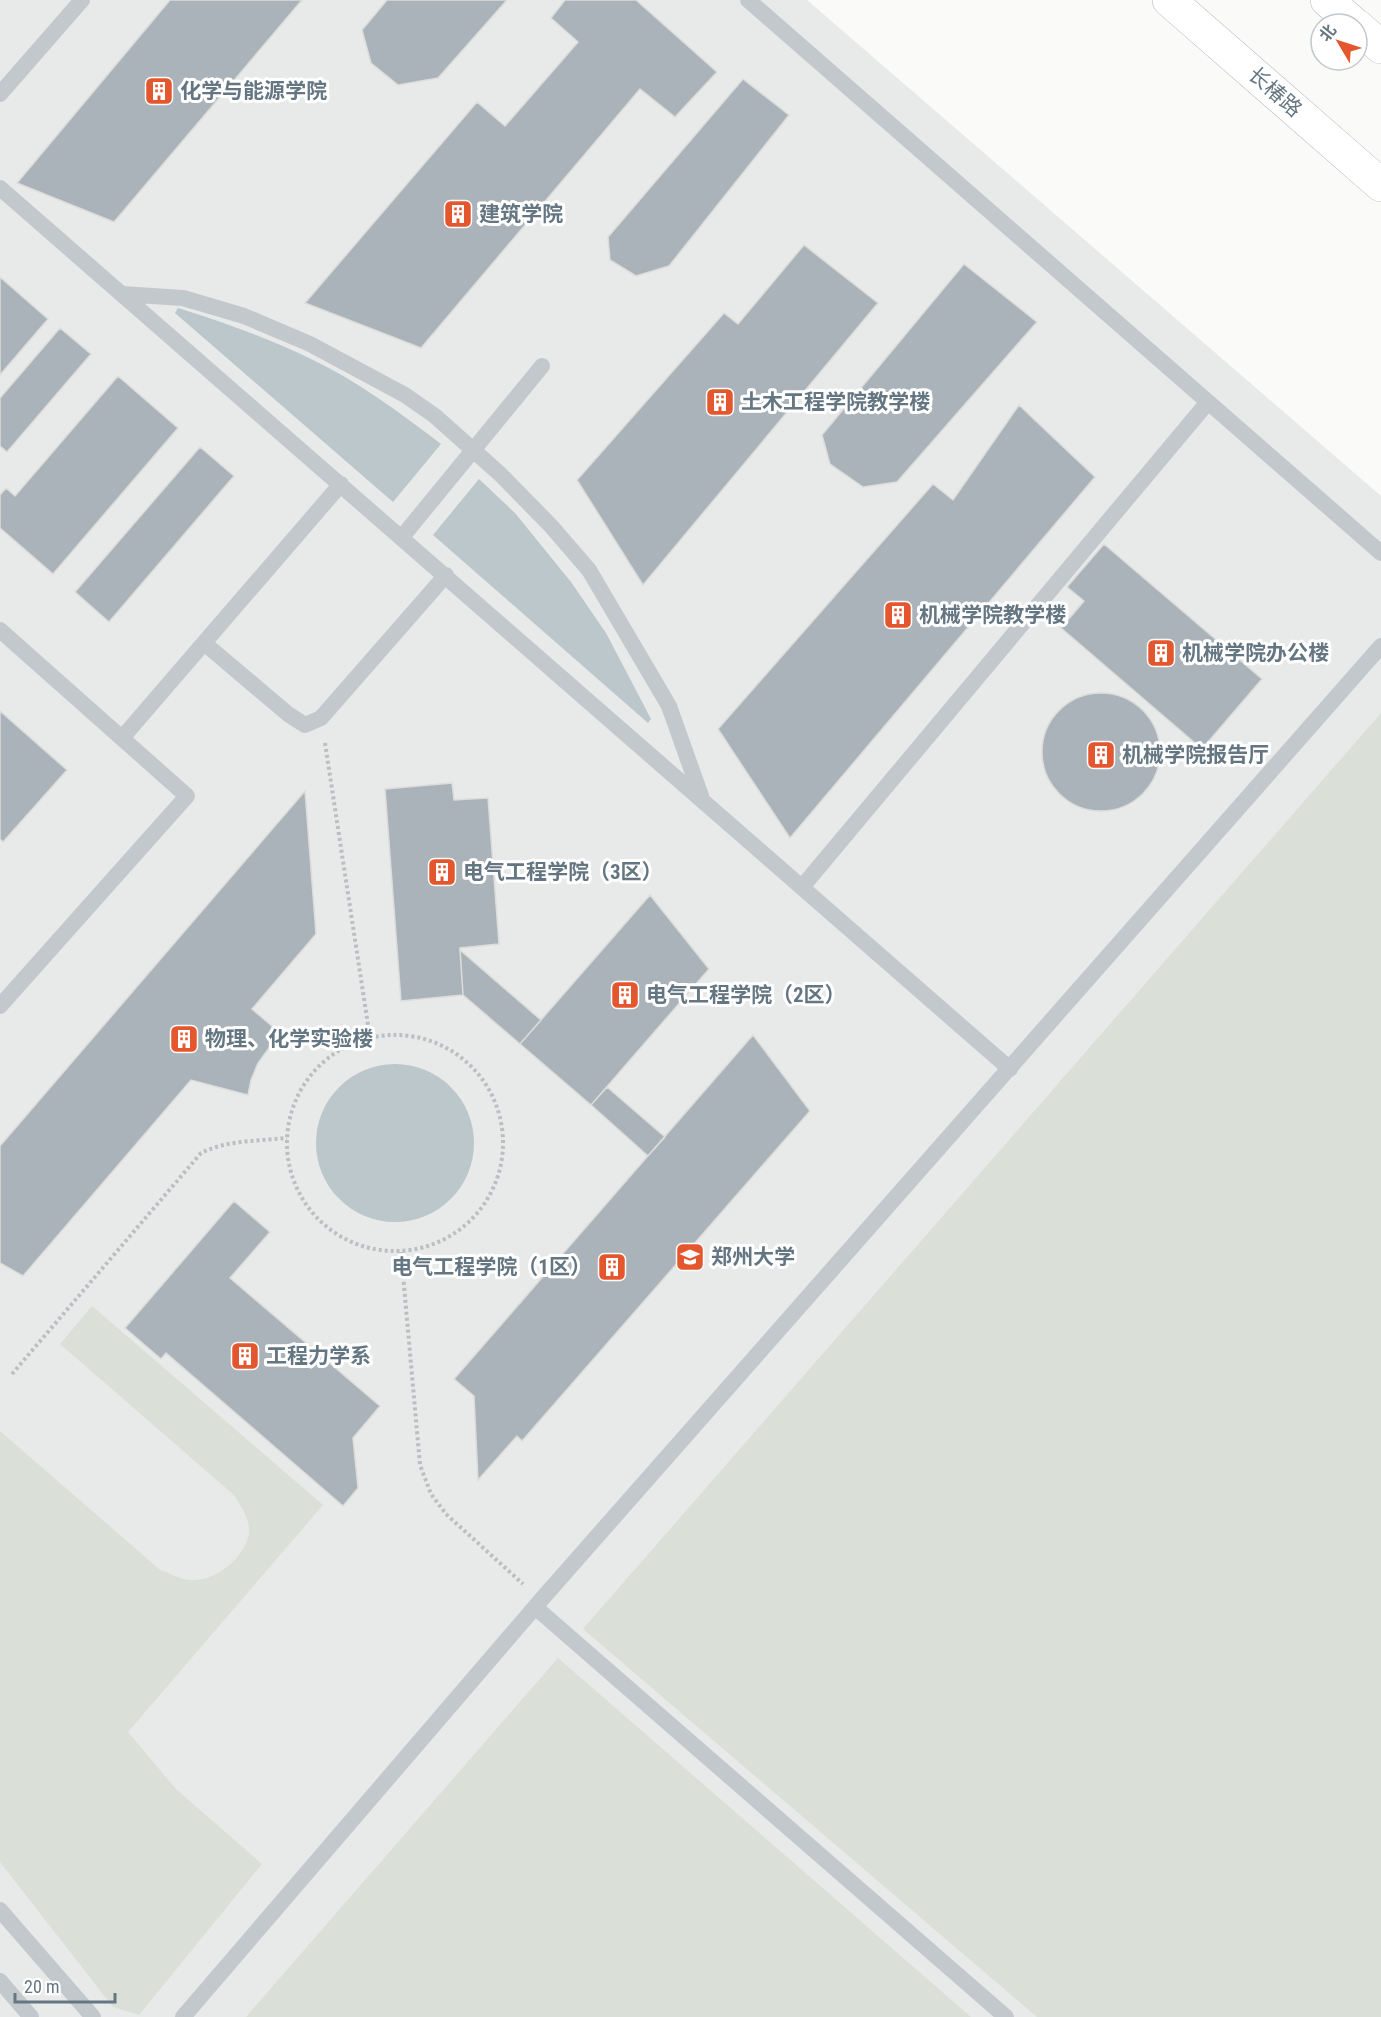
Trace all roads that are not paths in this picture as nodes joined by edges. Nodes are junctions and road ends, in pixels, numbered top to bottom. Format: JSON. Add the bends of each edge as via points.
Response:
{"nodes":[{"id":1,"x":82,"y":0,"type":"edge"},
{"id":2,"x":748,"y":0,"type":"edge"},
{"id":3,"x":1168,"y":0,"type":"edge"},
{"id":4,"x":1327,"y":0,"type":"edge"},
{"id":5,"x":1341,"y":12,"type":"edge"},
{"id":6,"x":1369,"y":36,"type":"edge"},
{"id":7,"x":1381,"y":47,"type":"edge"},
{"id":8,"x":0,"y":94,"type":"edge"},
{"id":9,"x":1381,"y":185,"type":"edge"},
{"id":10,"x":0,"y":188,"type":"edge"},
{"id":11,"x":122,"y":294,"type":"junction"},
{"id":12,"x":542,"y":366,"type":"dead end"},
{"id":13,"x":1208,"y":402,"type":"junction"},
{"id":14,"x":473,"y":450,"type":"junction"},
{"id":15,"x":341,"y":484,"type":"junction"},
{"id":16,"x":402,"y":537,"type":"junction"},
{"id":17,"x":1381,"y":553,"type":"edge"},
{"id":18,"x":446,"y":575,"type":"junction"},
{"id":19,"x":0,"y":630,"type":"edge"},
{"id":20,"x":204,"y":643,"type":"junction"},
{"id":21,"x":1381,"y":646,"type":"edge"},
{"id":22,"x":122,"y":738,"type":"junction"},
{"id":23,"x":702,"y":799,"type":"junction"},
{"id":24,"x":802,"y":887,"type":"junction"},
{"id":25,"x":0,"y":1006,"type":"edge"},
{"id":26,"x":1010,"y":1069,"type":"junction"},
{"id":27,"x":538,"y":1603,"type":"junction"},
{"id":28,"x":0,"y":1910,"type":"edge"},
{"id":29,"x":0,"y":1981,"type":"edge"},
{"id":30,"x":31,"y":2017,"type":"edge"},
{"id":31,"x":93,"y":2017,"type":"edge"},
{"id":32,"x":183,"y":2017,"type":"edge"},
{"id":33,"x":1006,"y":2017,"type":"edge"}],
"edges":[{"from":1,"to":8,"type":"lane"},
{"from":2,"to":13,"type":"lane"},
{"from":3,"to":9,"type":"main road","name":"长椿路"},
{"from":4,"to":5,"type":"main road"},
{"from":6,"to":7,"type":"main road"},
{"from":10,"to":11,"type":"lane"},
{"from":11,"to":14,"type":"lane","via":[[183,298],[244,316],[310,344],[405,395]]},
{"from":11,"to":15,"type":"lane"},
{"from":12,"to":14,"type":"lane"},
{"from":13,"to":17,"type":"lane"},
{"from":13,"to":24,"type":"lane"},
{"from":14,"to":16,"type":"lane"},
{"from":14,"to":23,"type":"lane","via":[[544,519],[589,570],[669,706]]},
{"from":15,"to":16,"type":"lane"},
{"from":15,"to":20,"type":"lane"},
{"from":16,"to":18,"type":"lane"},
{"from":18,"to":20,"type":"lane","via":[[321,718],[305,725]]},
{"from":18,"to":23,"type":"lane"},
{"from":19,"to":22,"type":"lane"},
{"from":20,"to":22,"type":"lane"},
{"from":21,"to":26,"type":"lane"},
{"from":22,"to":25,"type":"lane","via":[[187,796]]},
{"from":23,"to":24,"type":"lane"},
{"from":24,"to":26,"type":"lane"},
{"from":26,"to":27,"type":"lane"},
{"from":27,"to":32,"type":"lane"},
{"from":27,"to":33,"type":"lane"},
{"from":28,"to":31,"type":"lane"},
{"from":29,"to":30,"type":"lane"}]}
